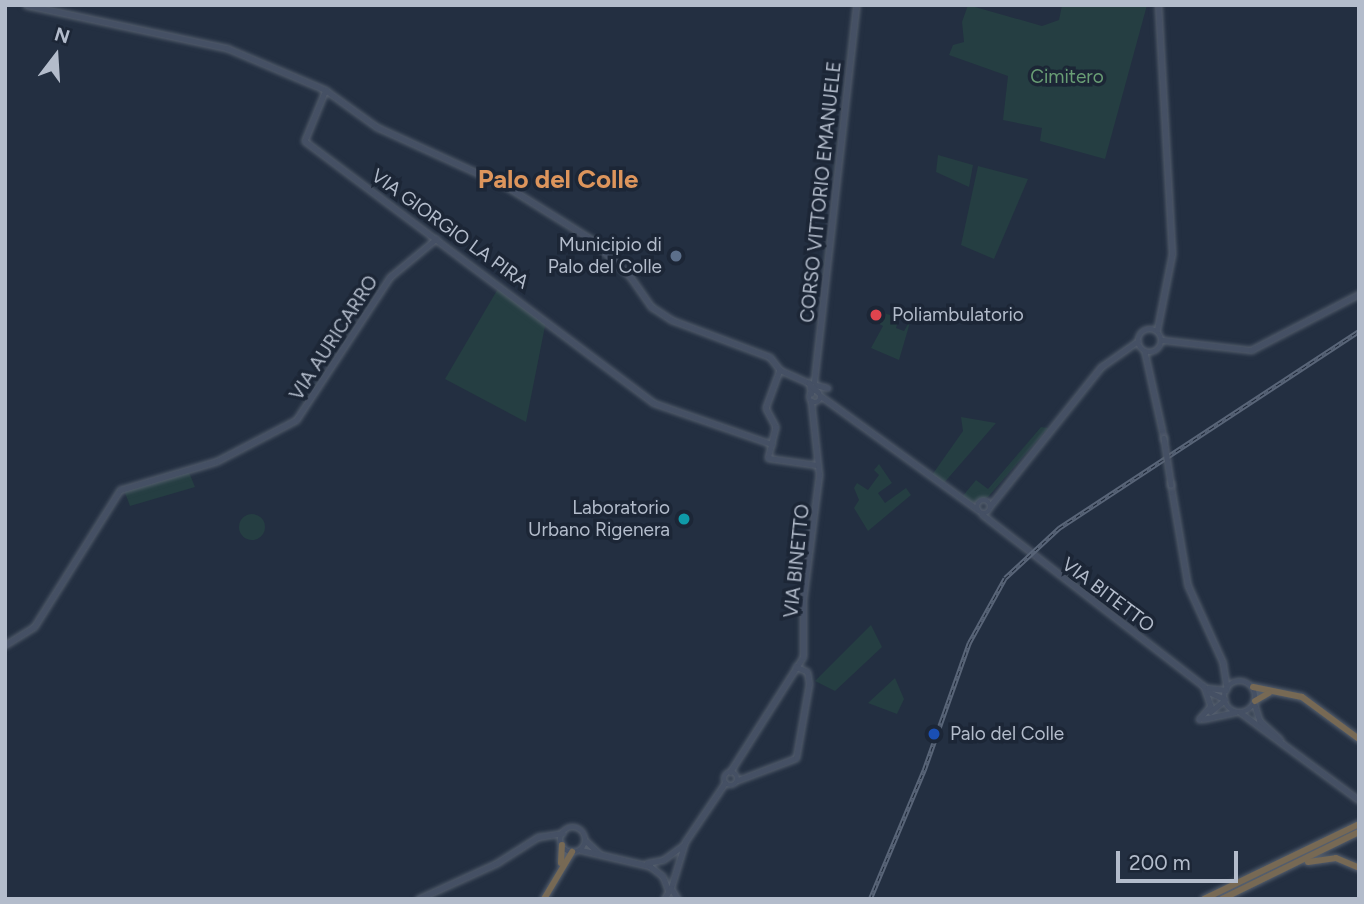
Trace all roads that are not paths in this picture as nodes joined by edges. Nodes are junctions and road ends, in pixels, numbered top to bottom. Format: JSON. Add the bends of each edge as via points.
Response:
{"nodes":[{"id":1,"x":856,"y":5,"type":"edge"},
{"id":2,"x":1158,"y":5,"type":"edge"},
{"id":3,"x":27,"y":6,"type":"edge"},
{"id":4,"x":326,"y":90,"type":"junction"},
{"id":5,"x":436,"y":239,"type":"junction"},
{"id":6,"x":1359,"y":294,"type":"edge"},
{"id":7,"x":1158,"y":318,"type":"junction"},
{"id":8,"x":1149,"y":328,"type":"junction"},
{"id":9,"x":1157,"y":330,"type":"junction"},
{"id":10,"x":1138,"y":341,"type":"junction"},
{"id":11,"x":1162,"y":344,"type":"junction"},
{"id":12,"x":1131,"y":348,"type":"junction"},
{"id":13,"x":1143,"y":350,"type":"junction"},
{"id":14,"x":1153,"y":353,"type":"junction"},
{"id":15,"x":1150,"y":364,"type":"junction"},
{"id":16,"x":779,"y":370,"type":"junction"},
{"id":17,"x":813,"y":383,"type":"junction"},
{"id":18,"x":817,"y":398,"type":"junction"},
{"id":19,"x":772,"y":444,"type":"junction"},
{"id":20,"x":817,"y":466,"type":"junction"},
{"id":21,"x":988,"y":506,"type":"junction"},
{"id":22,"x":979,"y":509,"type":"junction"},
{"id":23,"x":995,"y":526,"type":"junction"},
{"id":24,"x":5,"y":645,"type":"edge"},
{"id":25,"x":796,"y":667,"type":"junction"},
{"id":26,"x":1227,"y":675,"type":"junction"},
{"id":27,"x":1238,"y":681,"type":"junction"},
{"id":28,"x":1204,"y":686,"type":"junction"},
{"id":29,"x":1253,"y":687,"type":"junction"},
{"id":30,"x":1227,"y":689,"type":"junction"},
{"id":31,"x":1208,"y":691,"type":"junction"},
{"id":32,"x":1271,"y":692,"type":"junction"},
{"id":33,"x":1225,"y":699,"type":"junction"},
{"id":34,"x":1255,"y":702,"type":"junction"},
{"id":35,"x":1239,"y":712,"type":"junction"},
{"id":36,"x":1206,"y":715,"type":"junction"},
{"id":37,"x":1359,"y":739,"type":"edge"},
{"id":38,"x":1285,"y":745,"type":"junction"},
{"id":39,"x":730,"y":772,"type":"junction"},
{"id":40,"x":738,"y":780,"type":"junction"},
{"id":41,"x":725,"y":783,"type":"junction"},
{"id":42,"x":1359,"y":800,"type":"edge"},
{"id":43,"x":1358,"y":827,"type":"edge"},
{"id":44,"x":563,"y":833,"type":"junction"},
{"id":45,"x":550,"y":836,"type":"junction"},
{"id":46,"x":586,"y":841,"type":"junction"},
{"id":47,"x":685,"y":842,"type":"junction"},
{"id":48,"x":561,"y":843,"type":"junction"},
{"id":49,"x":581,"y":850,"type":"junction"},
{"id":50,"x":572,"y":852,"type":"junction"},
{"id":51,"x":605,"y":857,"type":"junction"},
{"id":52,"x":638,"y":863,"type":"junction"},
{"id":53,"x":1299,"y":863,"type":"junction"},
{"id":54,"x":561,"y":865,"type":"junction"},
{"id":55,"x":1359,"y":868,"type":"edge"},
{"id":56,"x":670,"y":889,"type":"junction"},
{"id":57,"x":418,"y":899,"type":"edge"},
{"id":58,"x":544,"y":899,"type":"edge"},
{"id":59,"x":664,"y":899,"type":"edge"},
{"id":60,"x":678,"y":899,"type":"edge"},
{"id":61,"x":1204,"y":899,"type":"edge"},
{"id":62,"x":1222,"y":899,"type":"edge"}],
"edges":[{"from":1,"to":17,"type":"street","name":"CORSO VITTORIO EMANUELE"},
{"from":2,"to":7,"type":"street","via":[[1172,254]]},
{"from":3,"to":4,"type":"street","via":[[227,48]]},
{"from":4,"to":5,"type":"street","name":"VIA GIORGIO LA PIRA","via":[[305,141]]},
{"from":4,"to":16,"type":"street","via":[[342,107],[402,140],[518,192],[591,239],[630,276],[647,302],[672,320],[770,357]]},
{"from":5,"to":19,"type":"street","name":"VIA GIORGIO LA PIRA","via":[[654,403]]},
{"from":5,"to":24,"type":"street","name":"VIA AURICARRO","via":[[390,277],[296,419],[217,461],[120,490],[34,627]]},
{"from":6,"to":11,"type":"street","via":[[1251,350]]},
{"from":7,"to":8,"type":"street"},
{"from":7,"to":9,"type":"street"},
{"from":8,"to":9,"type":"street"},
{"from":8,"to":10,"type":"street"},
{"from":9,"to":11,"type":"street"},
{"from":10,"to":12,"type":"street"},
{"from":10,"to":13,"type":"street"},
{"from":11,"to":14,"type":"street"},
{"from":12,"to":13,"type":"street"},
{"from":12,"to":21,"type":"street","via":[[1101,367]]},
{"from":13,"to":14,"type":"street"},
{"from":13,"to":15,"type":"street"},
{"from":14,"to":15,"type":"street"},
{"from":15,"to":26,"type":"street","bridge":true,"via":[[1188,585]]},
{"from":16,"to":17,"type":"street"},
{"from":16,"to":19,"type":"street","via":[[766,408],[776,427]]},
{"from":17,"to":18,"type":"street"},
{"from":17,"to":18,"type":"street","via":[[828,388]]},
{"from":18,"to":20,"type":"street","name":"VIA BINETTO","via":[[813,410]]},
{"from":18,"to":22,"type":"street","via":[[962,502]]},
{"from":19,"to":20,"type":"street","via":[[768,458]]},
{"from":20,"to":25,"type":"street","name":"VIA BINETTO","via":[[803,657]]},
{"from":21,"to":22,"type":"street"},
{"from":21,"to":22,"type":"street"},
{"from":21,"to":23,"type":"street"},
{"from":22,"to":23,"type":"street","name":"VIA BITETTO"},
{"from":23,"to":28,"type":"street","name":"VIA BITETTO"},
{"from":25,"to":39,"type":"street","name":"VIA BINETTO"},
{"from":25,"to":40,"type":"street","via":[[807,672],[809,684],[796,758]]},
{"from":26,"to":27,"type":"street"},
{"from":26,"to":30,"type":"street"},
{"from":27,"to":29,"type":"street"},
{"from":27,"to":30,"type":"street"},
{"from":28,"to":30,"type":"street"},
{"from":28,"to":31,"type":"street"},
{"from":29,"to":32,"type":"highway"},
{"from":29,"to":34,"type":"street"},
{"from":30,"to":33,"type":"street"},
{"from":31,"to":33,"type":"street"},
{"from":31,"to":36,"type":"street","via":[[1211,706]]},
{"from":32,"to":34,"type":"highway"},
{"from":32,"to":37,"type":"highway","via":[[1302,697]]},
{"from":33,"to":35,"type":"street"},
{"from":33,"to":36,"type":"street"},
{"from":34,"to":35,"type":"street"},
{"from":34,"to":38,"type":"street","via":[[1260,721]]},
{"from":35,"to":36,"type":"street","via":[[1199,720]]},
{"from":35,"to":38,"type":"street"},
{"from":38,"to":42,"type":"street"},
{"from":39,"to":40,"type":"street"},
{"from":39,"to":41,"type":"street","name":"VIA BINETTO"},
{"from":40,"to":41,"type":"street","via":[[732,786]]},
{"from":41,"to":47,"type":"street","name":"VIA BINETTO"},
{"from":43,"to":53,"type":"highway"},
{"from":43,"to":61,"type":"highway"},
{"from":44,"to":45,"type":"street"},
{"from":44,"to":46,"type":"street","via":[[579,828]]},
{"from":44,"to":48,"type":"street"},
{"from":45,"to":48,"type":"street"},
{"from":45,"to":57,"type":"street","via":[[526,842],[497,863]]},
{"from":46,"to":49,"type":"street"},
{"from":46,"to":51,"type":"street"},
{"from":47,"to":52,"type":"street","via":[[663,860]]},
{"from":47,"to":56,"type":"street"},
{"from":48,"to":50,"type":"street"},
{"from":48,"to":54,"type":"highway"},
{"from":49,"to":50,"type":"street"},
{"from":49,"to":51,"type":"street"},
{"from":50,"to":54,"type":"highway"},
{"from":51,"to":52,"type":"street"},
{"from":52,"to":56,"type":"street","via":[[657,870]]},
{"from":53,"to":55,"type":"highway","via":[[1336,858]]},
{"from":53,"to":62,"type":"highway"},
{"from":54,"to":58,"type":"highway"},
{"from":56,"to":59,"type":"street"},
{"from":56,"to":60,"type":"street"}]}
